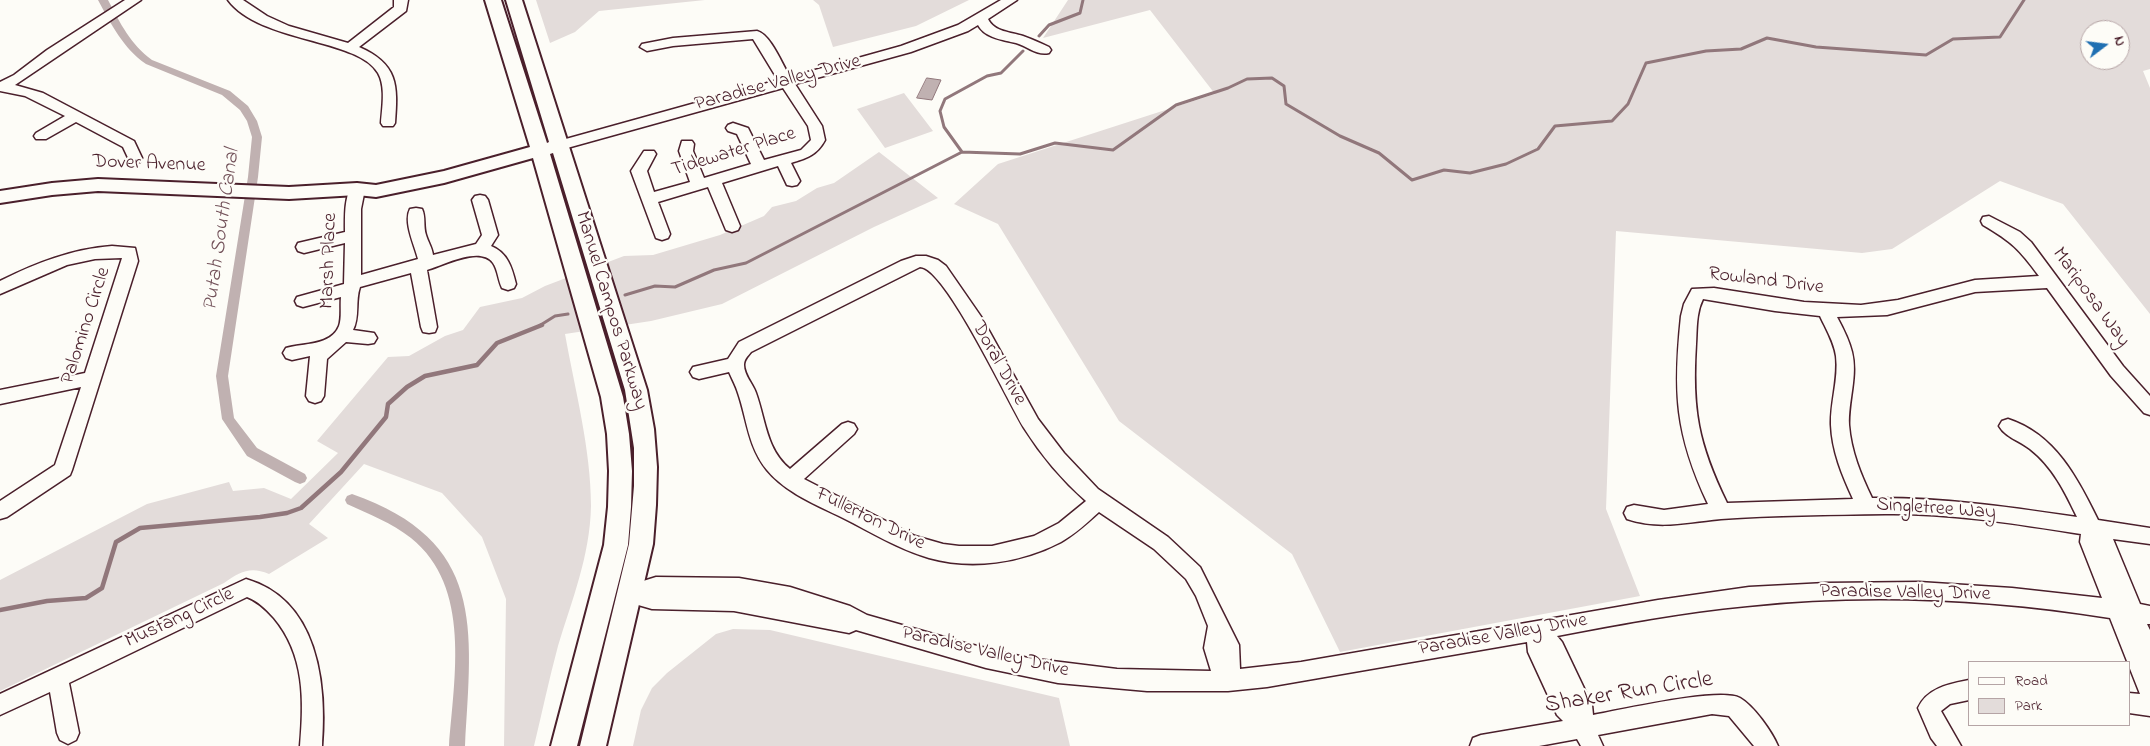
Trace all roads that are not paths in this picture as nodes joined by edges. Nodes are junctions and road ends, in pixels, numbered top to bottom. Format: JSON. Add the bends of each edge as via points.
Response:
{"nodes":[{"id":1,"x":134,"y":0,"type":"edge"},
{"id":2,"x":236,"y":0,"type":"edge"},
{"id":3,"x":401,"y":0,"type":"edge"},
{"id":4,"x":493,"y":0,"type":"edge"},
{"id":5,"x":514,"y":0,"type":"edge"},
{"id":6,"x":994,"y":0,"type":"edge"},
{"id":7,"x":1010,"y":0,"type":"edge"},
{"id":8,"x":116,"y":4,"type":"edge"},
{"id":9,"x":977,"y":15,"type":"junction"},
{"id":10,"x":647,"y":48,"type":"dead end"},
{"id":11,"x":349,"y":49,"type":"junction"},
{"id":12,"x":1044,"y":50,"type":"dead end"},
{"id":13,"x":783,"y":78,"type":"junction"},
{"id":14,"x":0,"y":87,"type":"edge"},
{"id":15,"x":76,"y":116,"type":"junction"},
{"id":16,"x":388,"y":123,"type":"dead end"},
{"id":17,"x":732,"y":128,"type":"dead end"},
{"id":18,"x":41,"y":136,"type":"dead end"},
{"id":19,"x":558,"y":140,"type":"junction"},
{"id":20,"x":687,"y":144,"type":"dead end"},
{"id":21,"x":538,"y":145,"type":"junction"},
{"id":22,"x":649,"y":154,"type":"dead end"},
{"id":23,"x":135,"y":158,"type":"dead end"},
{"id":24,"x":782,"y":160,"type":"junction"},
{"id":25,"x":760,"y":167,"type":"junction"},
{"id":26,"x":792,"y":181,"type":"dead end"},
{"id":27,"x":706,"y":183,"type":"junction"},
{"id":28,"x":357,"y":189,"type":"junction"},
{"id":29,"x":0,"y":197,"type":"edge"},
{"id":30,"x":480,"y":200,"type":"dead end"},
{"id":31,"x":650,"y":200,"type":"junction"},
{"id":32,"x":416,"y":213,"type":"dead end"},
{"id":33,"x":1989,"y":222,"type":"dead end"},
{"id":34,"x":732,"y":226,"type":"dead end"},
{"id":35,"x":662,"y":234,"type":"dead end"},
{"id":36,"x":352,"y":236,"type":"junction"},
{"id":37,"x":304,"y":247,"type":"dead end"},
{"id":38,"x":481,"y":250,"type":"junction"},
{"id":39,"x":423,"y":265,"type":"junction"},
{"id":40,"x":2052,"y":282,"type":"junction"},
{"id":41,"x":508,"y":284,"type":"dead end"},
{"id":42,"x":352,"y":286,"type":"junction"},
{"id":43,"x":0,"y":288,"type":"edge"},
{"id":44,"x":303,"y":301,"type":"dead end"},
{"id":45,"x":1826,"y":311,"type":"junction"},
{"id":46,"x":429,"y":326,"type":"dead end"},
{"id":47,"x":342,"y":335,"type":"junction"},
{"id":48,"x":368,"y":338,"type":"dead end"},
{"id":49,"x":326,"y":348,"type":"junction"},
{"id":50,"x":292,"y":353,"type":"dead end"},
{"id":51,"x":734,"y":364,"type":"junction"},
{"id":52,"x":699,"y":372,"type":"dead end"},
{"id":53,"x":93,"y":378,"type":"junction"},
{"id":54,"x":315,"y":396,"type":"dead end"},
{"id":55,"x":0,"y":397,"type":"edge"},
{"id":56,"x":2150,"y":408,"type":"edge"},
{"id":57,"x":2008,"y":426,"type":"dead end"},
{"id":58,"x":848,"y":430,"type":"dead end"},
{"id":59,"x":791,"y":480,"type":"junction"},
{"id":60,"x":1099,"y":502,"type":"junction"},
{"id":61,"x":1866,"y":506,"type":"junction"},
{"id":62,"x":0,"y":512,"type":"edge"},
{"id":63,"x":1634,"y":512,"type":"dead end"},
{"id":64,"x":1721,"y":512,"type":"junction"},
{"id":65,"x":2092,"y":527,"type":"junction"},
{"id":66,"x":2150,"y":536,"type":"edge"},
{"id":67,"x":604,"y":594,"type":"junction"},
{"id":68,"x":631,"y":594,"type":"junction"},
{"id":69,"x":2133,"y":612,"type":"edge"},
{"id":70,"x":1537,"y":630,"type":"junction"},
{"id":71,"x":2150,"y":656,"type":"edge"},
{"id":72,"x":58,"y":678,"type":"junction"},
{"id":73,"x":1228,"y":681,"type":"junction"},
{"id":74,"x":1968,"y":690,"type":"edge"},
{"id":75,"x":2150,"y":693,"type":"edge"},
{"id":76,"x":2130,"y":703,"type":"edge"},
{"id":77,"x":0,"y":705,"type":"edge"},
{"id":78,"x":2150,"y":706,"type":"edge"},
{"id":79,"x":68,"y":733,"type":"dead end"},
{"id":80,"x":1588,"y":736,"type":"edge"},
{"id":81,"x":311,"y":746,"type":"edge"},
{"id":82,"x":564,"y":746,"type":"edge"},
{"id":83,"x":593,"y":746,"type":"edge"},
{"id":84,"x":1481,"y":746,"type":"edge"},
{"id":85,"x":1767,"y":746,"type":"edge"},
{"id":86,"x":1950,"y":746,"type":"edge"}],
"edges":[{"from":1,"to":8,"type":"street"},
{"from":2,"to":11,"type":"street","via":[[291,32]]},
{"from":3,"to":11,"type":"street","via":[[401,8]]},
{"from":4,"to":21,"type":"main road","name":"Manuel Campos Parkway"},
{"from":5,"to":19,"type":"main road","name":"Manuel Campos Parkway"},
{"from":6,"to":9,"type":"street","name":"Paradise Valley Drive"},
{"from":7,"to":9,"type":"street","name":"Paradise Valley Drive"},
{"from":8,"to":14,"type":"street","via":[[40,49],[4,75]]},
{"from":9,"to":12,"type":"street","via":[[985,26],[1006,38],[1018,39]]},
{"from":9,"to":13,"type":"street","name":"Paradise Valley Drive"},
{"from":10,"to":13,"type":"street","via":[[673,42],[757,35]]},
{"from":11,"to":16,"type":"street","via":[[375,62],[384,72],[389,89]]},
{"from":13,"to":19,"type":"street","name":"Paradise Valley Drive"},
{"from":13,"to":24,"type":"street","name":"Tidewater Place","via":[[815,126],[818,140],[806,153]]},
{"from":14,"to":15,"type":"street","via":[[28,92]]},
{"from":15,"to":18,"type":"street"},
{"from":15,"to":23,"type":"street","via":[[129,144]]},
{"from":17,"to":25,"type":"street","via":[[743,131]]},
{"from":19,"to":21,"type":"main road","name":"Paradise Valley Drive"},
{"from":19,"to":68,"type":"main road","name":"Manuel Campos Parkway","via":[[642,414],[646,510]]},
{"from":20,"to":27,"type":"street","via":[[686,151]]},
{"from":21,"to":28,"type":"main road","name":"Dover Avenue","via":[[412,185],[376,191]]},
{"from":21,"to":67,"type":"main road","name":"Manuel Campos Parkway","via":[[616,420],[620,452],[620,513],[615,552]]},
{"from":22,"to":31,"type":"street","via":[[639,172]]},
{"from":24,"to":25,"type":"street","name":"Tidewater Place"},
{"from":24,"to":26,"type":"street"},
{"from":25,"to":27,"type":"street","name":"Tidewater Place"},
{"from":27,"to":31,"type":"street","name":"Tidewater Place"},
{"from":27,"to":34,"type":"street"},
{"from":28,"to":29,"type":"main road","name":"Dover Avenue","via":[[260,192],[98,185]]},
{"from":28,"to":36,"type":"street","name":"Marsh Place"},
{"from":30,"to":38,"type":"street","via":[[490,235]]},
{"from":31,"to":35,"type":"street"},
{"from":32,"to":39,"type":"street","via":[[418,235],[423,243]]},
{"from":33,"to":40,"type":"street","name":"Mariposa Way","via":[[2019,241]]},
{"from":36,"to":37,"type":"street"},
{"from":36,"to":42,"type":"street","name":"Marsh Place"},
{"from":38,"to":39,"type":"street"},
{"from":38,"to":41,"type":"street","via":[[501,260]]},
{"from":39,"to":42,"type":"street"},
{"from":39,"to":46,"type":"street"},
{"from":40,"to":45,"type":"street","name":"Rowland Drive","via":[[1966,288],[1876,310]]},
{"from":40,"to":56,"type":"street","name":"Mariposa Way","via":[[2117,371]]},
{"from":42,"to":44,"type":"street"},
{"from":42,"to":47,"type":"street","name":"Marsh Place","via":[[349,318]]},
{"from":43,"to":53,"type":"street","name":"Palomino Circle","via":[[39,268],[79,255],[129,252],[130,262]]},
{"from":45,"to":61,"type":"street","via":[[1844,354],[1840,427],[1846,458]]},
{"from":45,"to":64,"type":"street","name":"Rowland Drive","via":[[1759,303],[1716,292],[1698,292],[1692,301],[1684,388],[1687,418],[1695,452]]},
{"from":47,"to":48,"type":"street","name":"Marsh Place"},
{"from":47,"to":49,"type":"street","name":"Marsh Place"},
{"from":49,"to":50,"type":"street"},
{"from":49,"to":54,"type":"street","name":"Marsh Place","via":[[317,361]]},
{"from":51,"to":52,"type":"street"},
{"from":51,"to":59,"type":"street","name":"Fullerton Drive","via":[[746,392],[762,449]]},
{"from":51,"to":60,"type":"street","name":"Doral Drive","via":[[736,355],[745,347],[906,264],[925,261],[938,268],[962,299],[1037,433],[1080,485]]},
{"from":53,"to":55,"type":"street"},
{"from":53,"to":62,"type":"street","name":"Palomino Circle","via":[[63,470]]},
{"from":57,"to":65,"type":"street","via":[[2037,444],[2054,461],[2070,482]]},
{"from":58,"to":59,"type":"street"},
{"from":59,"to":60,"type":"street","name":"Fullerton Drive","via":[[902,538],[929,549],[967,555],[1000,553],[1055,536]]},
{"from":60,"to":73,"type":"street","name":"Doral Drive","via":[[1167,548],[1192,572],[1209,600],[1218,625],[1213,643],[1215,661]]},
{"from":61,"to":64,"type":"street","name":"Singletree Way"},
{"from":61,"to":65,"type":"street","name":"Singletree Way","via":[[1958,510]]},
{"from":63,"to":64,"type":"street","name":"Singletree Way","via":[[1664,518]]},
{"from":65,"to":66,"type":"street","name":"Singletree Way"},
{"from":65,"to":69,"type":"street","via":[[2090,542]]},
{"from":67,"to":68,"type":"street","name":"Paradise Valley Drive"},
{"from":67,"to":82,"type":"main road","name":"Manuel Campos Parkway"},
{"from":68,"to":73,"type":"street","name":"Paradise Valley Drive","via":[[652,600],[734,602],[846,624],[862,623],[1028,668],[1096,678]]},
{"from":68,"to":83,"type":"main road","name":"Manuel Campos Parkway"},
{"from":69,"to":70,"type":"street","name":"Paradise Valley Drive","via":[[1974,593],[1828,591],[1724,599]]},
{"from":69,"to":71,"type":"street"},
{"from":69,"to":75,"type":"street"},
{"from":70,"to":73,"type":"street","name":"Paradise Valley Drive"},
{"from":70,"to":80,"type":"street","via":[[1538,652],[1561,700]]},
{"from":72,"to":77,"type":"street","name":"Mustang Circle"},
{"from":72,"to":79,"type":"street"},
{"from":72,"to":81,"type":"street","name":"Mustang Circle","via":[[224,597],[246,588],[261,592],[292,624],[305,650],[313,682],[315,714]]},
{"from":74,"to":86,"type":"street","via":[[1945,695],[1929,708],[1939,732]]},
{"from":76,"to":78,"type":"street"},
{"from":80,"to":84,"type":"street","name":"Shaker Run Circle"},
{"from":80,"to":85,"type":"street","name":"Shaker Run Circle","via":[[1712,704],[1734,706]]}]}
